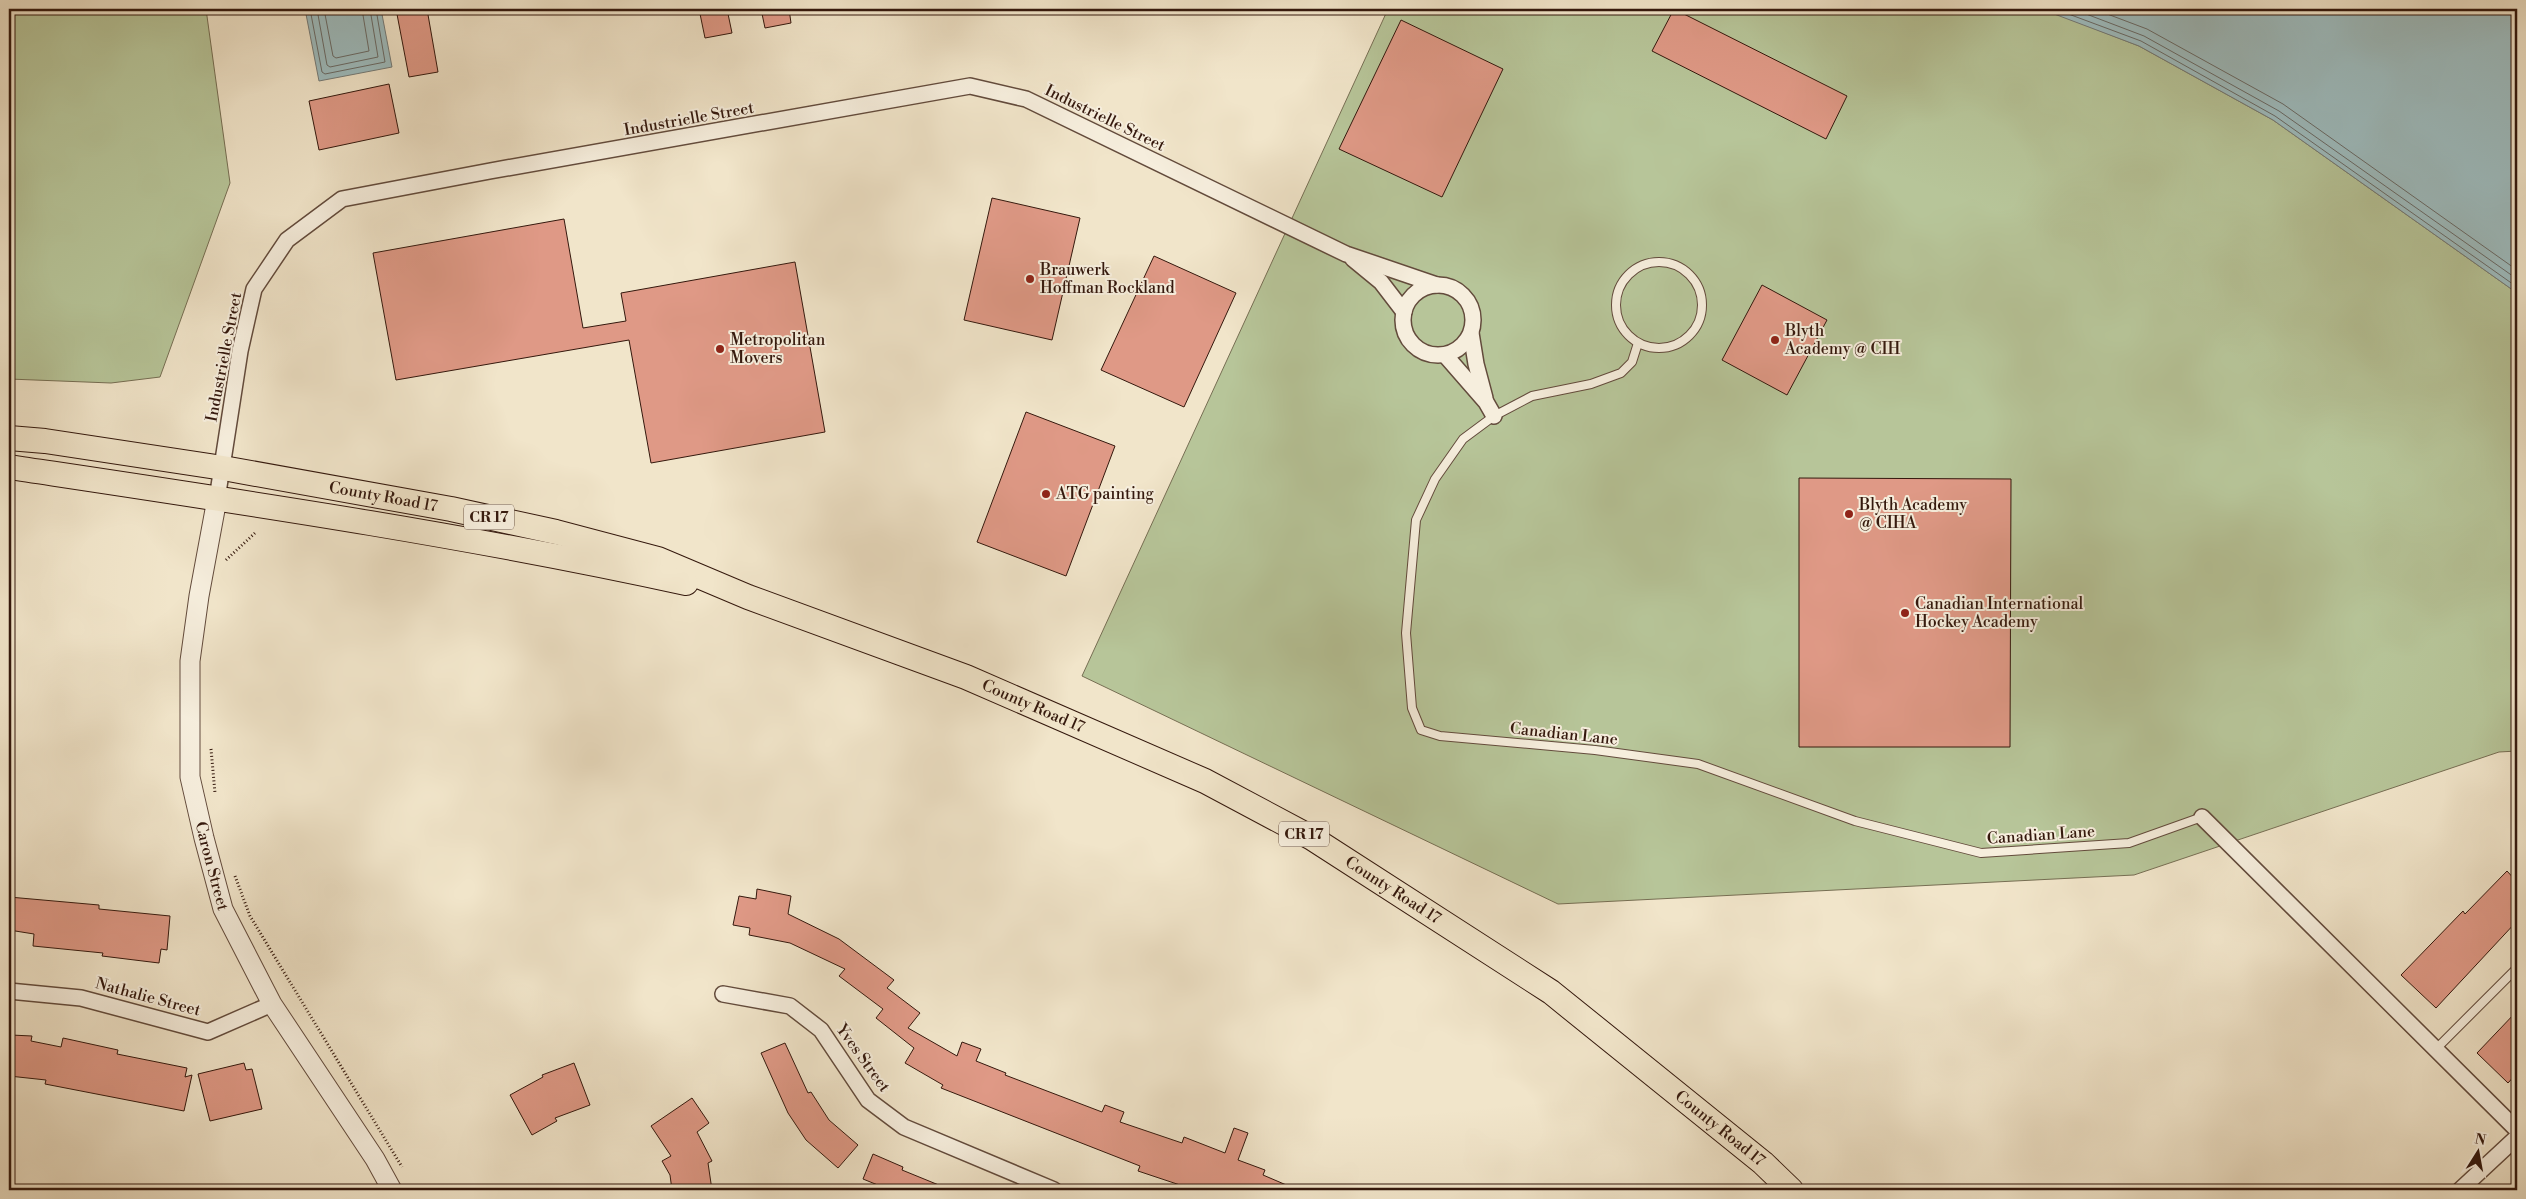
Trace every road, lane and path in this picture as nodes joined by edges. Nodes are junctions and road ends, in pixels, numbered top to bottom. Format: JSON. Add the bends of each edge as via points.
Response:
{"nodes":[{"id":1,"x":1346,"y":254,"type":"junction"},
{"id":2,"x":1437,"y":285,"type":"junction"},
{"id":3,"x":1404,"y":312,"type":"junction"},
{"id":4,"x":1471,"y":333,"type":"junction"},
{"id":5,"x":1638,"y":343,"type":"junction"},
{"id":6,"x":1445,"y":355,"type":"junction"},
{"id":7,"x":1486,"y":402,"type":"junction"},
{"id":8,"x":1494,"y":416,"type":"junction"},
{"id":9,"x":9,"y":438,"type":"edge"},
{"id":10,"x":9,"y":467,"type":"edge"},
{"id":11,"x":222,"y":468,"type":"junction"},
{"id":12,"x":217,"y":499,"type":"junction"},
{"id":13,"x":255,"y":533,"type":"dead end"},
{"id":14,"x":225,"y":567,"type":"dead end"},
{"id":15,"x":748,"y":597,"type":"junction"},
{"id":16,"x":210,"y":746,"type":"dead end"},
{"id":17,"x":215,"y":800,"type":"dead end"},
{"id":18,"x":2202,"y":817,"type":"joint"},
{"id":19,"x":234,"y":871,"type":"dead end"},
{"id":20,"x":2517,"y":968,"type":"edge"},
{"id":21,"x":9,"y":991,"type":"edge"},
{"id":22,"x":723,"y":994,"type":"dead end"},
{"id":23,"x":272,"y":1004,"type":"junction"},
{"id":24,"x":2436,"y":1048,"type":"junction"},
{"id":25,"x":2517,"y":1130,"type":"edge"},
{"id":26,"x":2517,"y":1137,"type":"edge"},
{"id":27,"x":405,"y":1174,"type":"dead end"},
{"id":28,"x":1044,"y":1188,"type":"edge"},
{"id":29,"x":392,"y":1190,"type":"edge"},
{"id":30,"x":1791,"y":1190,"type":"edge"},
{"id":31,"x":2460,"y":1190,"type":"edge"}],
"edges":[{"from":1,"to":2,"type":"street","name":"Industrielle Street"},
{"from":1,"to":3,"type":"street","name":"Industrielle Street","via":[[1380,282]]},
{"from":1,"to":11,"type":"street","name":"Industrielle Street","via":[[1026,99],[970,86],[342,199],[287,240],[254,289],[240,351]]},
{"from":2,"to":3,"type":"street","via":[[1416,293]]},
{"from":2,"to":4,"type":"street","name":"Industrielle Street","via":[[1454,289],[1467,300],[1473,316]]},
{"from":3,"to":6,"type":"street","name":"Industrielle Street","via":[[1407,335],[1413,345],[1423,352]]},
{"from":4,"to":6,"type":"street","via":[[1466,343]]},
{"from":4,"to":7,"type":"street","name":"Industrielle Street"},
{"from":5,"to":5,"type":"lane","via":[[1665,348],[1678,344],[1698,326],[1703,299],[1699,286],[1680,266],[1651,262],[1636,267],[1625,277],[1618,290],[1618,320]]},
{"from":5,"to":8,"type":"lane","name":"Canadian Lane","via":[[1632,362],[1621,373],[1591,384],[1532,396]]},
{"from":6,"to":7,"type":"street"},
{"from":7,"to":8,"type":"street"},
{"from":8,"to":18,"type":"lane","name":"Canadian Lane","via":[[1463,439],[1435,479],[1416,520],[1406,633],[1412,708],[1421,730],[1440,736],[1595,750],[1698,764],[1855,821],[1981,853],[2130,843]]},
{"from":9,"to":11,"type":"main road","name":"County Road 17","number":"CR 17"},
{"from":10,"to":12,"type":"main road","name":"County Road 17","number":"CR 17"},
{"from":11,"to":12,"type":"street","name":"Industrielle Street"},
{"from":11,"to":15,"type":"main road","name":"County Road 17","number":"CR 17","via":[[451,509],[556,532],[658,560]]},
{"from":12,"to":15,"type":"main road","name":"County Road 17","number":"CR 17","via":[[568,557]]},
{"from":12,"to":23,"type":"street","name":"Caron Street","via":[[190,662],[190,777],[223,909]]},
{"from":13,"to":14,"type":"path","via":[[227,557]]},
{"from":15,"to":30,"type":"main road","name":"County Road 17","number":"CR 17","via":[[975,681],[1205,780],[1312,838],[1551,992],[1763,1163]]},
{"from":16,"to":17,"type":"path"},
{"from":18,"to":24,"type":"street"},
{"from":19,"to":27,"type":"path","via":[[250,916],[338,1065],[398,1157]]},
{"from":20,"to":24,"type":"lane"},
{"from":21,"to":23,"type":"street","name":"Nathalie Street","via":[[81,998],[208,1032]]},
{"from":22,"to":28,"type":"street","name":"Yves Street","via":[[790,1006],[821,1030],[868,1100],[904,1127]]},
{"from":23,"to":29,"type":"street","name":"Caron Street","via":[[375,1159]]},
{"from":24,"to":25,"type":"street"},
{"from":26,"to":31,"type":"street"}]}
